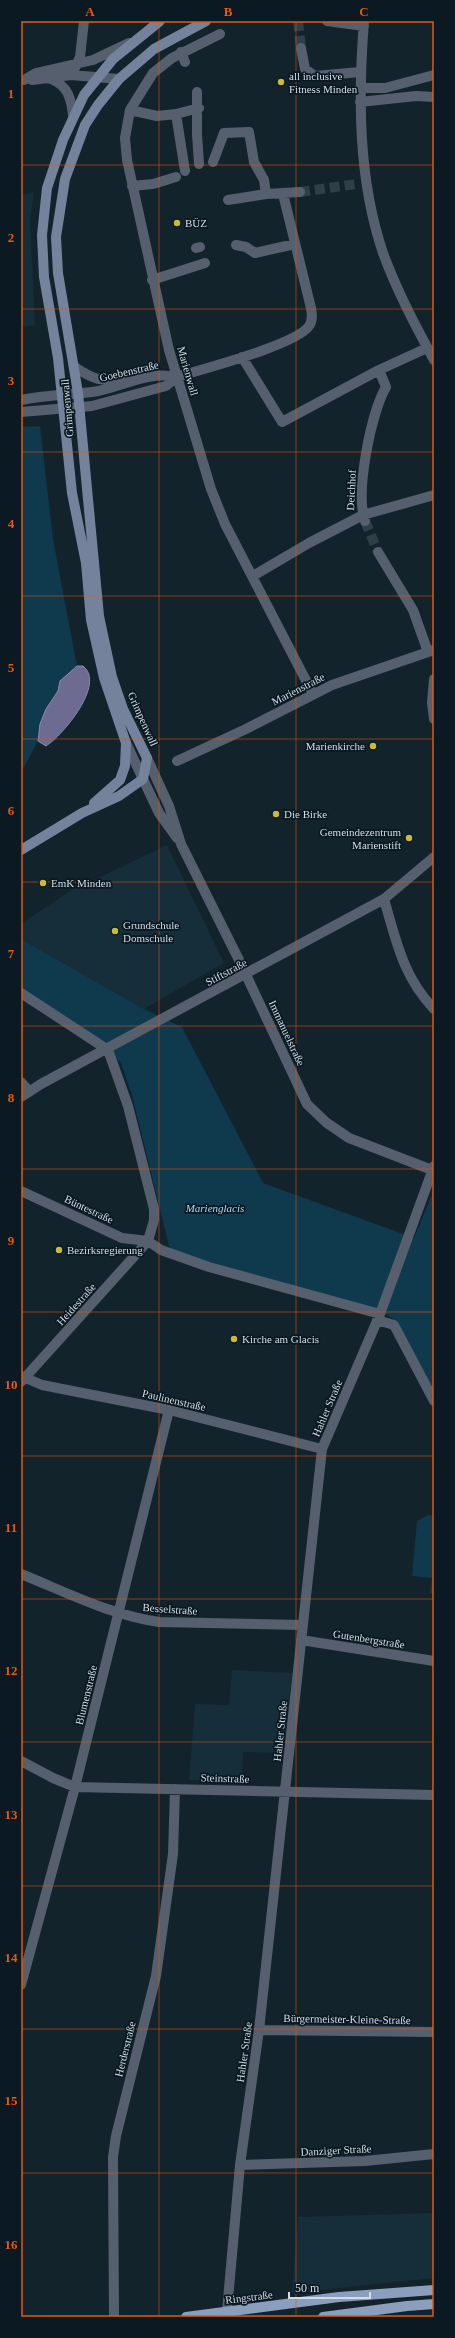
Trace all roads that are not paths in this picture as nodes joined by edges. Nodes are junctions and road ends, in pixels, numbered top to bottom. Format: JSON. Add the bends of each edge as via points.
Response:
{"nodes":[{"id":1,"x":84,"y":21,"type":"edge"},
{"id":2,"x":160,"y":21,"type":"edge"},
{"id":3,"x":206,"y":21,"type":"edge"},
{"id":4,"x":327,"y":21,"type":"edge"},
{"id":5,"x":364,"y":23,"type":"edge"},
{"id":6,"x":220,"y":34,"type":"dead end"},
{"id":7,"x":131,"y":42,"type":"junction"},
{"id":8,"x":301,"y":48,"type":"tunnel mouth"},
{"id":9,"x":182,"y":52,"type":"junction"},
{"id":10,"x":185,"y":62,"type":"dead end"},
{"id":11,"x":77,"y":64,"type":"junction"},
{"id":12,"x":360,"y":72,"type":"junction"},
{"id":13,"x":72,"y":75,"type":"junction"},
{"id":14,"x":434,"y":75,"type":"edge"},
{"id":15,"x":51,"y":78,"type":"junction"},
{"id":16,"x":96,"y":79,"type":"junction"},
{"id":17,"x":119,"y":79,"type":"junction"},
{"id":18,"x":23,"y":80,"type":"edge"},
{"id":19,"x":360,"y":88,"type":"junction"},
{"id":20,"x":197,"y":92,"type":"dead end"},
{"id":21,"x":434,"y":97,"type":"edge"},
{"id":22,"x":360,"y":102,"type":"junction"},
{"id":23,"x":199,"y":108,"type":"junction"},
{"id":24,"x":130,"y":110,"type":"junction"},
{"id":25,"x":176,"y":114,"type":"junction"},
{"id":26,"x":74,"y":115,"type":"junction"},
{"id":27,"x":213,"y":162,"type":"dead end"},
{"id":28,"x":199,"y":164,"type":"dead end"},
{"id":29,"x":185,"y":171,"type":"dead end"},
{"id":30,"x":176,"y":176,"type":"dead end"},
{"id":31,"x":132,"y":186,"type":"junction"},
{"id":32,"x":300,"y":192,"type":"tunnel mouth"},
{"id":33,"x":266,"y":194,"type":"junction"},
{"id":34,"x":284,"y":194,"type":"junction"},
{"id":35,"x":228,"y":200,"type":"dead end"},
{"id":36,"x":295,"y":244,"type":"junction"},
{"id":37,"x":236,"y":245,"type":"dead end"},
{"id":38,"x":205,"y":263,"type":"dead end"},
{"id":39,"x":152,"y":280,"type":"junction"},
{"id":40,"x":430,"y":349,"type":"edge"},
{"id":41,"x":242,"y":357,"type":"junction"},
{"id":42,"x":434,"y":360,"type":"edge"},
{"id":43,"x":75,"y":368,"type":"junction"},
{"id":44,"x":379,"y":370,"type":"junction"},
{"id":45,"x":153,"y":376,"type":"junction"},
{"id":46,"x":177,"y":377,"type":"junction"},
{"id":47,"x":78,"y":393,"type":"junction"},
{"id":48,"x":62,"y":394,"type":"junction"},
{"id":49,"x":21,"y":400,"type":"edge"},
{"id":50,"x":79,"y":408,"type":"junction"},
{"id":51,"x":63,"y":409,"type":"junction"},
{"id":52,"x":21,"y":412,"type":"edge"},
{"id":53,"x":434,"y":494,"type":"edge"},
{"id":54,"x":364,"y":518,"type":"junction"},
{"id":55,"x":378,"y":552,"type":"tunnel mouth"},
{"id":56,"x":253,"y":576,"type":"junction"},
{"id":57,"x":431,"y":651,"type":"edge"},
{"id":58,"x":434,"y":679,"type":"edge"},
{"id":59,"x":313,"y":694,"type":"junction"},
{"id":60,"x":433,"y":703,"type":"edge"},
{"id":61,"x":434,"y":719,"type":"edge"},
{"id":62,"x":126,"y":743,"type":"junction"},
{"id":63,"x":147,"y":758,"type":"junction"},
{"id":64,"x":177,"y":761,"type":"dead end"},
{"id":65,"x":142,"y":779,"type":"junction"},
{"id":66,"x":82,"y":813,"type":"junction"},
{"id":67,"x":182,"y":844,"type":"junction"},
{"id":68,"x":21,"y":850,"type":"edge"},
{"id":69,"x":434,"y":857,"type":"edge"},
{"id":70,"x":384,"y":899,"type":"junction"},
{"id":71,"x":246,"y":975,"type":"junction"},
{"id":72,"x":21,"y":993,"type":"edge"},
{"id":73,"x":434,"y":1008,"type":"edge"},
{"id":74,"x":108,"y":1050,"type":"junction"},
{"id":75,"x":21,"y":1082,"type":"edge"},
{"id":76,"x":25,"y":1094,"type":"edge"},
{"id":77,"x":433,"y":1168,"type":"edge"},
{"id":78,"x":21,"y":1190,"type":"edge"},
{"id":79,"x":148,"y":1241,"type":"junction"},
{"id":80,"x":379,"y":1317,"type":"junction"},
{"id":81,"x":22,"y":1379,"type":"edge"},
{"id":82,"x":434,"y":1401,"type":"edge"},
{"id":83,"x":169,"y":1410,"type":"junction"},
{"id":84,"x":322,"y":1449,"type":"junction"},
{"id":85,"x":21,"y":1574,"type":"edge"},
{"id":86,"x":119,"y":1614,"type":"junction"},
{"id":87,"x":302,"y":1625,"type":"junction"},
{"id":88,"x":301,"y":1640,"type":"junction"},
{"id":89,"x":434,"y":1661,"type":"edge"},
{"id":90,"x":21,"y":1761,"type":"edge"},
{"id":91,"x":75,"y":1787,"type":"junction"},
{"id":92,"x":175,"y":1788,"type":"junction"},
{"id":93,"x":286,"y":1791,"type":"junction"},
{"id":94,"x":434,"y":1795,"type":"edge"},
{"id":95,"x":21,"y":1985,"type":"edge"},
{"id":96,"x":259,"y":2030,"type":"junction"},
{"id":97,"x":434,"y":2032,"type":"edge"},
{"id":98,"x":434,"y":2154,"type":"edge"},
{"id":99,"x":240,"y":2165,"type":"junction"},
{"id":100,"x":434,"y":2290,"type":"edge"},
{"id":101,"x":434,"y":2304,"type":"edge"},
{"id":102,"x":226,"y":2314,"type":"edge"},
{"id":103,"x":114,"y":2317,"type":"edge"},
{"id":104,"x":186,"y":2317,"type":"edge"},
{"id":105,"x":323,"y":2317,"type":"edge"}],
"edges":[{"from":1,"to":11,"type":"street"},
{"from":2,"to":7,"type":"street","name":"Grimpenwall"},
{"from":3,"to":17,"type":"street","name":"Grimpenwall","via":[[154,49]]},
{"from":4,"to":5,"type":"street"},
{"from":5,"to":12,"type":"street"},
{"from":6,"to":9,"type":"street","name":"Marienwall"},
{"from":7,"to":11,"type":"street","via":[[93,60]]},
{"from":7,"to":16,"type":"street","name":"Grimpenwall"},
{"from":8,"to":12,"type":"street","via":[[305,69],[315,76]]},
{"from":9,"to":10,"type":"street"},
{"from":9,"to":24,"type":"street","name":"Marienwall","via":[[163,63],[153,74]]},
{"from":11,"to":13,"type":"street"},
{"from":11,"to":18,"type":"street","via":[[36,74]]},
{"from":12,"to":19,"type":"street"},
{"from":13,"to":15,"type":"street"},
{"from":13,"to":16,"type":"street"},
{"from":14,"to":19,"type":"street","via":[[385,88]]},
{"from":15,"to":18,"type":"street"},
{"from":15,"to":26,"type":"street","via":[[68,92]]},
{"from":16,"to":17,"type":"street"},
{"from":16,"to":26,"type":"street","name":"Grimpenwall"},
{"from":17,"to":43,"type":"street","name":"Grimpenwall","via":[[85,125],[65,179],[60,208],[56,237],[58,273]]},
{"from":19,"to":22,"type":"street"},
{"from":20,"to":23,"type":"street"},
{"from":21,"to":22,"type":"street","via":[[416,96]]},
{"from":22,"to":40,"type":"street","via":[[361,184],[384,254],[406,308]]},
{"from":23,"to":25,"type":"street"},
{"from":23,"to":28,"type":"street"},
{"from":24,"to":25,"type":"street","via":[[157,116]]},
{"from":24,"to":31,"type":"street","name":"Marienwall","via":[[125,138]]},
{"from":25,"to":29,"type":"street"},
{"from":26,"to":48,"type":"street","name":"Grimpenwall","via":[[47,188],[42,234],[44,277]]},
{"from":27,"to":33,"type":"street","via":[[224,133],[249,132],[254,162],[264,180]]},
{"from":30,"to":31,"type":"street","via":[[153,184]]},
{"from":31,"to":39,"type":"street","name":"Marienwall"},
{"from":32,"to":34,"type":"street"},
{"from":33,"to":34,"type":"street"},
{"from":33,"to":35,"type":"street"},
{"from":34,"to":36,"type":"street"},
{"from":36,"to":37,"type":"street","via":[[255,254],[246,247]]},
{"from":36,"to":41,"type":"street","via":[[311,308],[310,326],[274,346]]},
{"from":38,"to":39,"type":"street"},
{"from":39,"to":46,"type":"street","name":"Marienwall"},
{"from":40,"to":42,"type":"street"},
{"from":40,"to":44,"type":"street"},
{"from":41,"to":44,"type":"street","via":[[282,422]]},
{"from":41,"to":46,"type":"street"},
{"from":43,"to":45,"type":"street","via":[[91,378],[100,380]]},
{"from":43,"to":47,"type":"street","name":"Grimpenwall"},
{"from":44,"to":54,"type":"street","name":"Deichhof","via":[[386,387],[379,399],[366,453]]},
{"from":45,"to":46,"type":"street","name":"Goebenstraße","via":[[164,374]]},
{"from":45,"to":47,"type":"street","name":"Goebenstraße","via":[[101,390]]},
{"from":46,"to":50,"type":"street","name":"Goebenstraße","via":[[166,386]]},
{"from":46,"to":56,"type":"street","name":"Marienwall","via":[[218,507]]},
{"from":47,"to":48,"type":"street","name":"Goebenstraße"},
{"from":47,"to":50,"type":"street","name":"Grimpenwall"},
{"from":48,"to":49,"type":"street","name":"Goebenstraße"},
{"from":48,"to":51,"type":"street","name":"Grimpenwall"},
{"from":50,"to":51,"type":"street","name":"Goebenstraße"},
{"from":50,"to":63,"type":"street","name":"Grimpenwall","via":[[102,634],[123,709]]},
{"from":51,"to":52,"type":"street","name":"Goebenstraße"},
{"from":51,"to":62,"type":"street","name":"Grimpenwall","via":[[72,493],[85,557],[92,620],[104,678]]},
{"from":53,"to":54,"type":"street"},
{"from":54,"to":56,"type":"street","name":"Deichhof","via":[[309,543]]},
{"from":55,"to":57,"type":"street","via":[[413,610]]},
{"from":56,"to":59,"type":"street","name":"Marienwall"},
{"from":57,"to":59,"type":"street","name":"Marienstraße"},
{"from":58,"to":60,"type":"street"},
{"from":59,"to":64,"type":"street","name":"Marienstraße"},
{"from":60,"to":61,"type":"street"},
{"from":62,"to":65,"type":"street","name":"Grimpenwall"},
{"from":62,"to":66,"type":"street","via":[[125,766],[120,780]]},
{"from":63,"to":65,"type":"street","name":"Grimpenwall"},
{"from":63,"to":67,"type":"street","name":"Immanuelstraße","via":[[166,798]]},
{"from":65,"to":66,"type":"street","via":[[119,796]]},
{"from":65,"to":67,"type":"street","name":"Immanuelstraße","via":[[159,813]]},
{"from":66,"to":68,"type":"street"},
{"from":67,"to":71,"type":"street","name":"Immanuelstraße"},
{"from":69,"to":70,"type":"street","name":"Stiftstraße"},
{"from":70,"to":71,"type":"street","name":"Stiftstraße"},
{"from":70,"to":73,"type":"street","via":[[408,976],[423,998]]},
{"from":71,"to":74,"type":"street","name":"Stiftstraße"},
{"from":71,"to":77,"type":"street","name":"Immanuelstraße","via":[[307,1104],[327,1123],[349,1138]]},
{"from":72,"to":74,"type":"street"},
{"from":74,"to":76,"type":"street","name":"Stiftstraße"},
{"from":74,"to":79,"type":"street","via":[[128,1106],[154,1209],[154,1220]]},
{"from":75,"to":76,"type":"street"},
{"from":77,"to":80,"type":"street","name":"Hahler Straße"},
{"from":78,"to":79,"type":"street","name":"Büntestraße","via":[[122,1238]]},
{"from":79,"to":80,"type":"street","via":[[161,1250],[209,1267]]},
{"from":79,"to":81,"type":"street","name":"Heidestraße"},
{"from":80,"to":82,"type":"street","via":[[394,1325]]},
{"from":80,"to":84,"type":"street","name":"Hahler Straße"},
{"from":81,"to":83,"type":"street","name":"Paulinenstraße"},
{"from":83,"to":84,"type":"street","name":"Paulinenstraße"},
{"from":83,"to":86,"type":"street","name":"Blumenstraße"},
{"from":84,"to":87,"type":"street","name":"Hahler Straße"},
{"from":85,"to":86,"type":"street","name":"Besselstraße"},
{"from":86,"to":87,"type":"street","name":"Besselstraße","via":[[159,1622]]},
{"from":86,"to":91,"type":"street","name":"Blumenstraße"},
{"from":87,"to":88,"type":"street","name":"Hahler Straße"},
{"from":88,"to":89,"type":"street","name":"Gutenbergstraße"},
{"from":88,"to":93,"type":"street","name":"Hahler Straße"},
{"from":90,"to":91,"type":"street","name":"Steinstraße"},
{"from":91,"to":92,"type":"street","name":"Steinstraße"},
{"from":91,"to":95,"type":"street","name":"Blumenstraße"},
{"from":92,"to":93,"type":"street","name":"Steinstraße"},
{"from":92,"to":103,"type":"street","name":"Herderstraße","via":[[173,1854],[157,1969],[113,2157]]},
{"from":93,"to":94,"type":"street","name":"Steinstraße"},
{"from":93,"to":96,"type":"street","name":"Hahler Straße"},
{"from":96,"to":97,"type":"street","name":"Bürgermeister-Kleine-Straße"},
{"from":96,"to":99,"type":"street","name":"Hahler Straße"},
{"from":98,"to":99,"type":"street","name":"Danziger Straße","via":[[365,2161]]},
{"from":99,"to":102,"type":"street","name":"Hahler Straße"},
{"from":100,"to":102,"type":"main road","name":"Ringstraße","via":[[346,2296]]},
{"from":101,"to":105,"type":"main road"},
{"from":102,"to":104,"type":"main road","name":"Ringstraße"}]}
